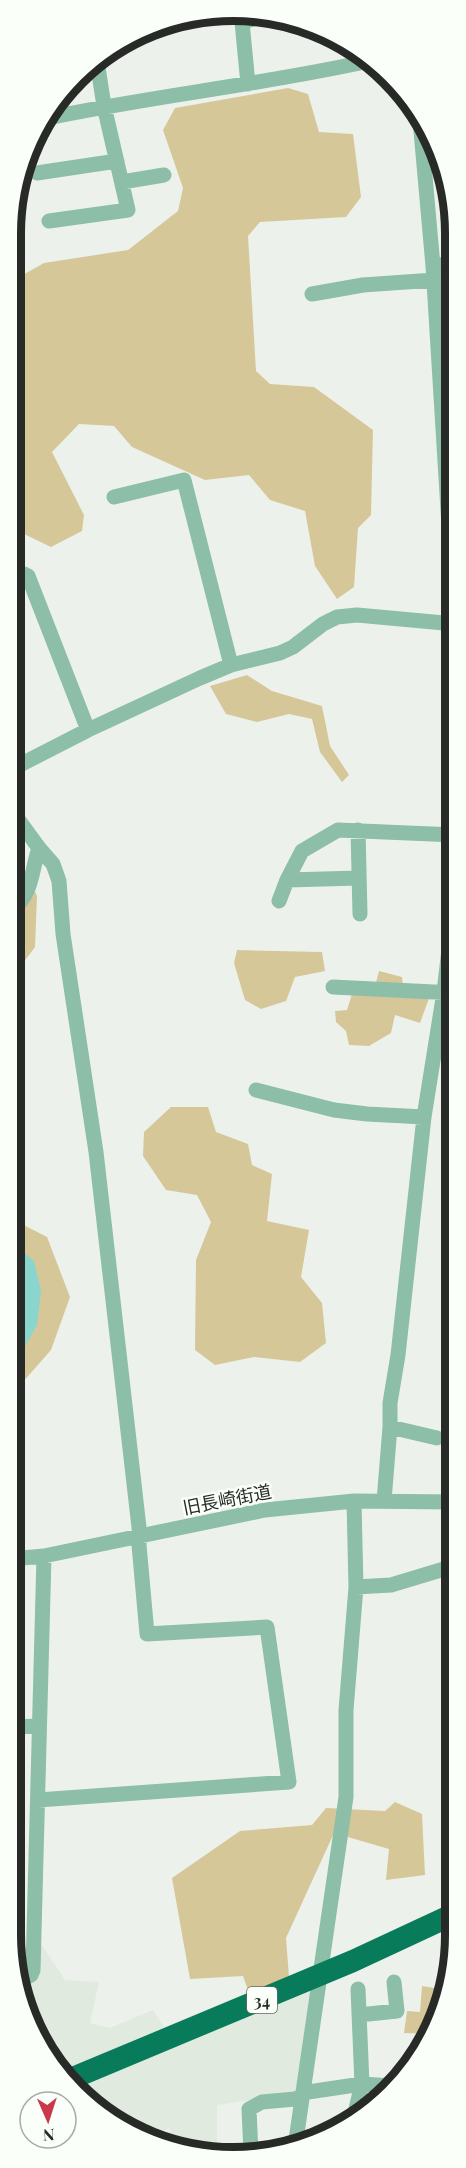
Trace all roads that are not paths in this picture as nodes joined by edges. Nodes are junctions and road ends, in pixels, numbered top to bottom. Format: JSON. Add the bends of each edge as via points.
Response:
{"nodes":[{"id":1,"x":246,"y":21,"type":"edge"},
{"id":2,"x":359,"y":63,"type":"edge"},
{"id":3,"x":98,"y":70,"type":"edge"},
{"id":4,"x":248,"y":84,"type":"junction"},
{"id":5,"x":104,"y":106,"type":"junction"},
{"id":6,"x":62,"y":109,"type":"edge"},
{"id":7,"x":421,"y":136,"type":"edge"},
{"id":8,"x":117,"y":161,"type":"junction"},
{"id":9,"x":37,"y":173,"type":"dead end"},
{"id":10,"x":164,"y":175,"type":"dead end"},
{"id":11,"x":122,"y":182,"type":"junction"},
{"id":12,"x":49,"y":221,"type":"dead end"},
{"id":13,"x":445,"y":268,"type":"edge"},
{"id":14,"x":434,"y":273,"type":"junction"},
{"id":15,"x":312,"y":294,"type":"dead end"},
{"id":16,"x":445,"y":357,"type":"edge"},
{"id":17,"x":114,"y":497,"type":"dead end"},
{"id":18,"x":21,"y":574,"type":"edge"},
{"id":19,"x":445,"y":623,"type":"edge"},
{"id":20,"x":231,"y":665,"type":"junction"},
{"id":21,"x":88,"y":730,"type":"junction"},
{"id":22,"x":21,"y":764,"type":"edge"},
{"id":23,"x":21,"y":823,"type":"edge"},
{"id":24,"x":358,"y":830,"type":"junction"},
{"id":25,"x":445,"y":835,"type":"edge"},
{"id":26,"x":39,"y":848,"type":"junction"},
{"id":27,"x":359,"y":878,"type":"junction"},
{"id":28,"x":287,"y":880,"type":"junction"},
{"id":29,"x":21,"y":900,"type":"edge"},
{"id":30,"x":279,"y":901,"type":"dead end"},
{"id":31,"x":360,"y":914,"type":"dead end"},
{"id":32,"x":333,"y":987,"type":"dead end"},
{"id":33,"x":445,"y":992,"type":"edge"},
{"id":34,"x":445,"y":1012,"type":"edge"},
{"id":35,"x":256,"y":1090,"type":"dead end"},
{"id":36,"x":424,"y":1117,"type":"junction"},
{"id":37,"x":390,"y":1427,"type":"junction"},
{"id":38,"x":437,"y":1438,"type":"dead end"},
{"id":39,"x":354,"y":1501,"type":"junction"},
{"id":40,"x":384,"y":1501,"type":"junction"},
{"id":41,"x":445,"y":1502,"type":"edge"},
{"id":42,"x":140,"y":1536,"type":"junction"},
{"id":43,"x":44,"y":1556,"type":"junction"},
{"id":44,"x":21,"y":1558,"type":"edge"},
{"id":45,"x":445,"y":1569,"type":"edge"},
{"id":46,"x":356,"y":1587,"type":"junction"},
{"id":47,"x":39,"y":1726,"type":"junction"},
{"id":48,"x":21,"y":1727,"type":"edge"},
{"id":49,"x":38,"y":1800,"type":"junction"},
{"id":50,"x":445,"y":1918,"type":"edge"},
{"id":51,"x":321,"y":1975,"type":"junction"},
{"id":52,"x":25,"y":1978,"type":"edge"},
{"id":53,"x":394,"y":1982,"type":"dead end"},
{"id":54,"x":358,"y":1989,"type":"dead end"},
{"id":55,"x":359,"y":2015,"type":"junction"},
{"id":56,"x":81,"y":2082,"type":"edge"},
{"id":57,"x":362,"y":2084,"type":"junction"},
{"id":58,"x":383,"y":2085,"type":"edge"},
{"id":59,"x":302,"y":2095,"type":"junction"},
{"id":60,"x":356,"y":2107,"type":"edge"},
{"id":61,"x":296,"y":2137,"type":"edge"},
{"id":62,"x":251,"y":2146,"type":"edge"}],
"edges":[{"from":1,"to":4,"type":"street","via":[[242,22]]},
{"from":2,"to":4,"type":"street"},
{"from":3,"to":5,"type":"street"},
{"from":4,"to":5,"type":"street"},
{"from":5,"to":6,"type":"street"},
{"from":5,"to":8,"type":"street"},
{"from":7,"to":14,"type":"street"},
{"from":8,"to":9,"type":"street"},
{"from":8,"to":11,"type":"street"},
{"from":10,"to":11,"type":"street"},
{"from":11,"to":12,"type":"street","via":[[128,210]]},
{"from":13,"to":14,"type":"street"},
{"from":14,"to":15,"type":"street"},
{"from":14,"to":16,"type":"street"},
{"from":17,"to":20,"type":"street","via":[[184,480]]},
{"from":18,"to":21,"type":"street","via":[[28,576]]},
{"from":19,"to":20,"type":"street","via":[[337,617],[280,653]]},
{"from":20,"to":21,"type":"street"},
{"from":21,"to":22,"type":"street"},
{"from":23,"to":26,"type":"street"},
{"from":24,"to":25,"type":"street"},
{"from":24,"to":27,"type":"street"},
{"from":24,"to":28,"type":"street","via":[[338,830],[302,851]]},
{"from":26,"to":29,"type":"street","via":[[33,878]]},
{"from":26,"to":42,"type":"street","via":[[53,864],[59,881],[63,934],[96,1152]]},
{"from":27,"to":28,"type":"street"},
{"from":27,"to":31,"type":"street"},
{"from":28,"to":30,"type":"street"},
{"from":32,"to":33,"type":"street"},
{"from":34,"to":36,"type":"street"},
{"from":35,"to":36,"type":"street","via":[[334,1110]]},
{"from":36,"to":37,"type":"street"},
{"from":37,"to":38,"type":"street"},
{"from":37,"to":40,"type":"street"},
{"from":39,"to":40,"type":"street","name":"旧長崎街道"},
{"from":39,"to":42,"type":"street","name":"旧長崎街道","via":[[265,1510]]},
{"from":39,"to":46,"type":"street"},
{"from":40,"to":41,"type":"street","name":"旧長崎街道"},
{"from":42,"to":43,"type":"street","name":"旧長崎街道"},
{"from":42,"to":49,"type":"street","via":[[147,1634],[267,1627],[289,1782]]},
{"from":43,"to":44,"type":"street","name":"旧長崎街道"},
{"from":43,"to":47,"type":"street"},
{"from":45,"to":46,"type":"street","via":[[391,1585]]},
{"from":46,"to":51,"type":"street","via":[[346,1710],[346,1797]]},
{"from":47,"to":48,"type":"street"},
{"from":47,"to":49,"type":"street"},
{"from":49,"to":52,"type":"street","via":[[33,1970]]},
{"from":50,"to":51,"type":"highway","number":"34"},
{"from":51,"to":56,"type":"highway","number":"34"},
{"from":51,"to":59,"type":"street"},
{"from":53,"to":55,"type":"street","via":[[397,2011]]},
{"from":54,"to":55,"type":"street"},
{"from":55,"to":57,"type":"street"},
{"from":57,"to":58,"type":"street"},
{"from":57,"to":59,"type":"street"},
{"from":57,"to":60,"type":"street"},
{"from":59,"to":61,"type":"street"},
{"from":59,"to":62,"type":"street","via":[[262,2102],[249,2109]]}]}
